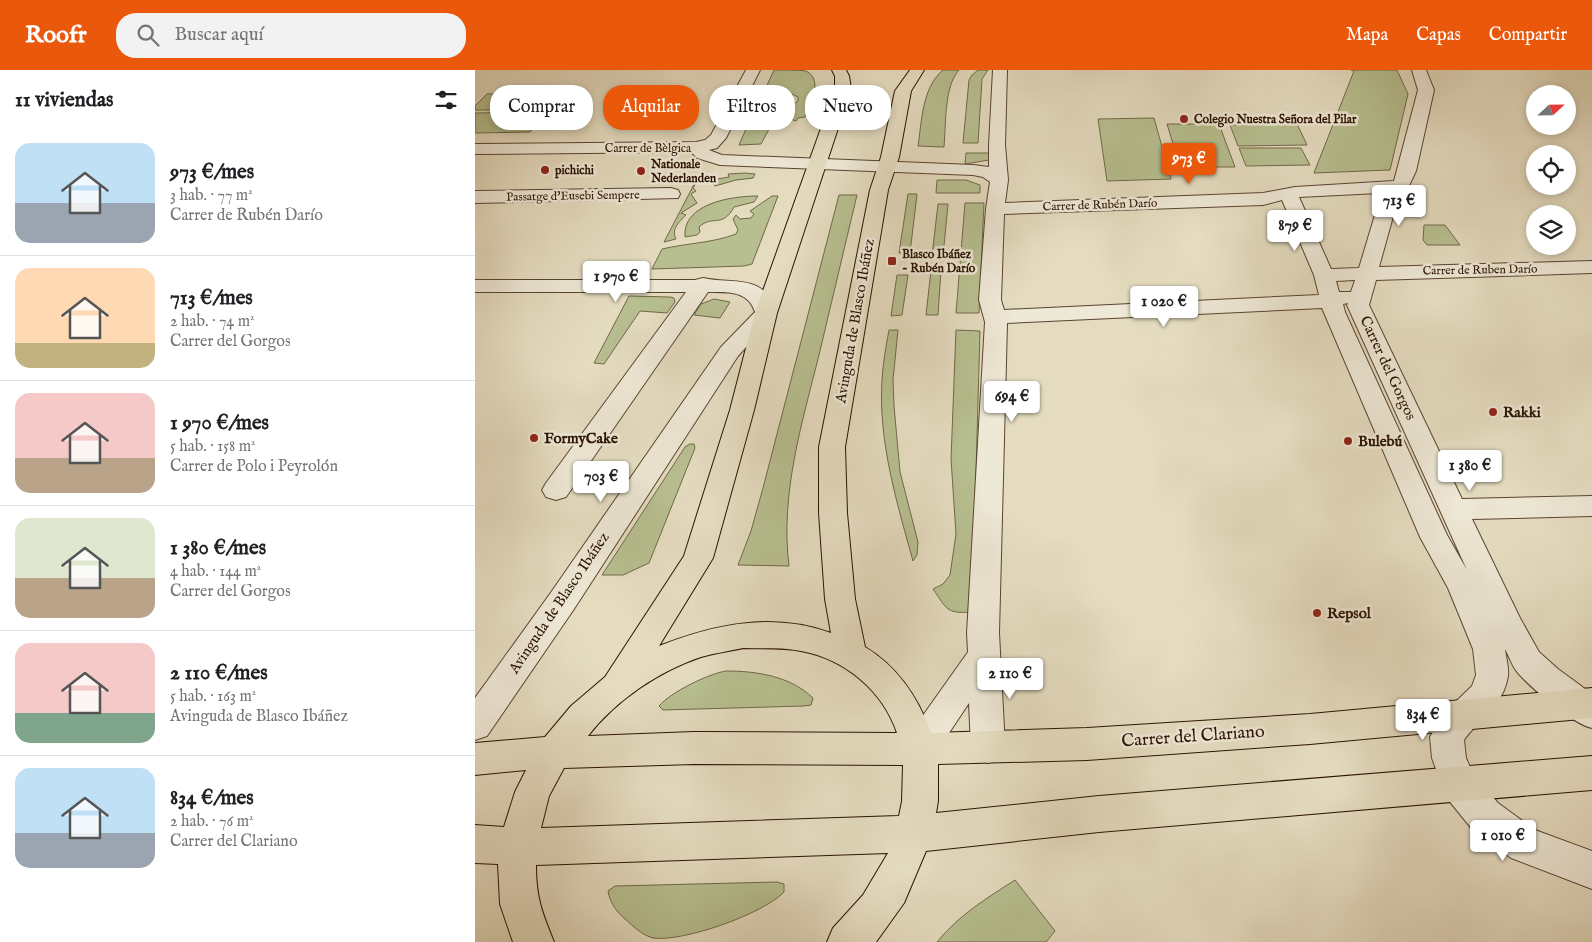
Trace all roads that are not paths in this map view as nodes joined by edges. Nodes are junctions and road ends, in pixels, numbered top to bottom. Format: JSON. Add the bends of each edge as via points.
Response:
{"nodes":[{"id":1,"x":753,"y":70,"type":"edge"},
{"id":2,"x":839,"y":70,"type":"edge"},
{"id":3,"x":917,"y":70,"type":"edge"},
{"id":4,"x":1000,"y":70,"type":"edge"},
{"id":5,"x":1419,"y":70,"type":"edge"},
{"id":6,"x":695,"y":147,"type":"junction"},
{"id":7,"x":475,"y":149,"type":"edge"},
{"id":8,"x":817,"y":166,"type":"junction"},
{"id":9,"x":887,"y":168,"type":"junction"},
{"id":10,"x":999,"y":180,"type":"junction"},
{"id":11,"x":1384,"y":187,"type":"junction"},
{"id":12,"x":1288,"y":193,"type":"junction"},
{"id":13,"x":671,"y":194,"type":"dead end"},
{"id":14,"x":475,"y":197,"type":"edge"},
{"id":15,"x":995,"y":209,"type":"junction"},
{"id":16,"x":1592,"y":267,"type":"edge"},
{"id":17,"x":1324,"y":275,"type":"junction"},
{"id":18,"x":1365,"y":281,"type":"junction"},
{"id":19,"x":703,"y":284,"type":"junction"},
{"id":20,"x":475,"y":286,"type":"edge"},
{"id":21,"x":1330,"y":301,"type":"junction"},
{"id":22,"x":767,"y":313,"type":"junction"},
{"id":23,"x":995,"y":317,"type":"junction"},
{"id":24,"x":556,"y":490,"type":"dead end"},
{"id":25,"x":1592,"y":506,"type":"edge"},
{"id":26,"x":1455,"y":509,"type":"junction"},
{"id":27,"x":850,"y":654,"type":"junction"},
{"id":28,"x":983,"y":656,"type":"junction"},
{"id":29,"x":613,"y":690,"type":"junction"},
{"id":30,"x":1587,"y":707,"type":"edge"},
{"id":31,"x":1467,"y":714,"type":"junction"},
{"id":32,"x":475,"y":725,"type":"edge"},
{"id":33,"x":988,"y":747,"type":"junction"},
{"id":34,"x":919,"y":749,"type":"junction"},
{"id":35,"x":553,"y":754,"type":"junction"},
{"id":36,"x":475,"y":759,"type":"edge"},
{"id":37,"x":1592,"y":773,"type":"edge"},
{"id":38,"x":1459,"y":785,"type":"junction"},
{"id":39,"x":914,"y":834,"type":"junction"},
{"id":40,"x":475,"y":844,"type":"edge"},
{"id":41,"x":518,"y":847,"type":"junction"},
{"id":42,"x":1592,"y":870,"type":"edge"},
{"id":43,"x":532,"y":941,"type":"edge"},
{"id":44,"x":849,"y":941,"type":"edge"}],
"edges":[{"from":1,"to":6,"type":"street","via":[[718,138],[711,144]]},
{"from":2,"to":8,"type":"main road","name":"Avinguda de Blasco Ibáñez","via":[[843,89]]},
{"from":3,"to":9,"type":"main road","name":"Avinguda de Blasco Ibáñez","via":[[903,91]]},
{"from":4,"to":10,"type":"street"},
{"from":5,"to":11,"type":"street","via":[[1426,90],[1407,171],[1401,186]]},
{"from":6,"to":7,"type":"street","name":"Carrer de Bèlgica"},
{"from":6,"to":8,"type":"street","name":"Carrer de Bèlgica","via":[[703,154],[720,160]]},
{"from":8,"to":9,"type":"street"},
{"from":8,"to":22,"type":"main road","name":"Avinguda de Blasco Ibáñez"},
{"from":9,"to":10,"type":"street","via":[[973,170],[988,172]]},
{"from":9,"to":27,"type":"main road","name":"Avinguda de Blasco Ibáñez","via":[[879,190],[832,447],[840,599]]},
{"from":10,"to":15,"type":"street"},
{"from":11,"to":12,"type":"street","name":"Carrer de Rubén Darío"},
{"from":11,"to":18,"type":"street","name":"Carrer del Gorgos","via":[[1390,195]]},
{"from":12,"to":15,"type":"street","name":"Carrer de Rubén Darío","via":[[1263,198]]},
{"from":12,"to":17,"type":"street","name":"Carrer del Gorgos"},
{"from":13,"to":14,"type":"street","name":"Passatge d'Eusebi Sempere"},
{"from":15,"to":23,"type":"street","via":[[990,300]]},
{"from":16,"to":18,"type":"street","name":"Carrer de Ruben Darío"},
{"from":17,"to":18,"type":"street"},
{"from":17,"to":21,"type":"street","name":"Carrer del Gorgos"},
{"from":18,"to":21,"type":"street","via":[[1353,295]]},
{"from":18,"to":26,"type":"street","name":"Carrer del Gorgos","via":[[1359,305]]},
{"from":19,"to":20,"type":"street"},
{"from":19,"to":22,"type":"street","via":[[754,291],[764,302]]},
{"from":19,"to":24,"type":"street"},
{"from":21,"to":23,"type":"street"},
{"from":21,"to":31,"type":"street","name":"Carrer del Gorgos","via":[[1434,537],[1463,587],[1489,649],[1492,674],[1486,694]]},
{"from":22,"to":29,"type":"main road","name":"Avinguda de Blasco Ibáñez","via":[[698,558]]},
{"from":22,"to":32,"type":"street","name":"Avinguda de Blasco Ibáñez","via":[[729,352]]},
{"from":23,"to":28,"type":"street"},
{"from":25,"to":26,"type":"street"},
{"from":26,"to":30,"type":"street","name":"Carrer del Gorgos","via":[[1528,662],[1545,679]]},
{"from":27,"to":29,"type":"main road","name":"Avinguda de Blasco Ibáñez","via":[[827,644],[776,634],[722,638],[665,658]]},
{"from":27,"to":34,"type":"main road","name":"Avinguda de Blasco Ibáñez","via":[[886,683],[901,702]]},
{"from":28,"to":33,"type":"street"},
{"from":28,"to":34,"type":"street"},
{"from":29,"to":35,"type":"main road","name":"Avinguda de Blasco Ibáñez","via":[[574,726]]},
{"from":30,"to":31,"type":"main road","name":"Carrer del Clariano"},
{"from":31,"to":33,"type":"main road","name":"Carrer del Clariano","via":[[1310,729],[1087,744]]},
{"from":31,"to":38,"type":"street","via":[[1447,737],[1449,758]]},
{"from":33,"to":34,"type":"main road","name":"Carrer del Clariano"},
{"from":34,"to":35,"type":"main road","name":"Carrer del Clariano","via":[[694,748]]},
{"from":34,"to":39,"type":"main road","name":"Avinguda de Blasco Ibáñez","via":[[921,789]]},
{"from":35,"to":36,"type":"main road","name":"Carrer del Clariano"},
{"from":35,"to":41,"type":"main road","name":"Avinguda de Blasco Ibáñez","via":[[530,799]]},
{"from":37,"to":38,"type":"main road"},
{"from":38,"to":39,"type":"main road","via":[[1099,814]]},
{"from":38,"to":42,"type":"street","via":[[1485,816],[1524,845]]},
{"from":39,"to":41,"type":"main road"},
{"from":39,"to":44,"type":"main road","name":"Avinguda de Blasco Ibáñez","via":[[890,888]]},
{"from":40,"to":41,"type":"main road"},
{"from":41,"to":43,"type":"main road","name":"Avinguda de Blasco Ibáñez","via":[[518,895]]}]}
